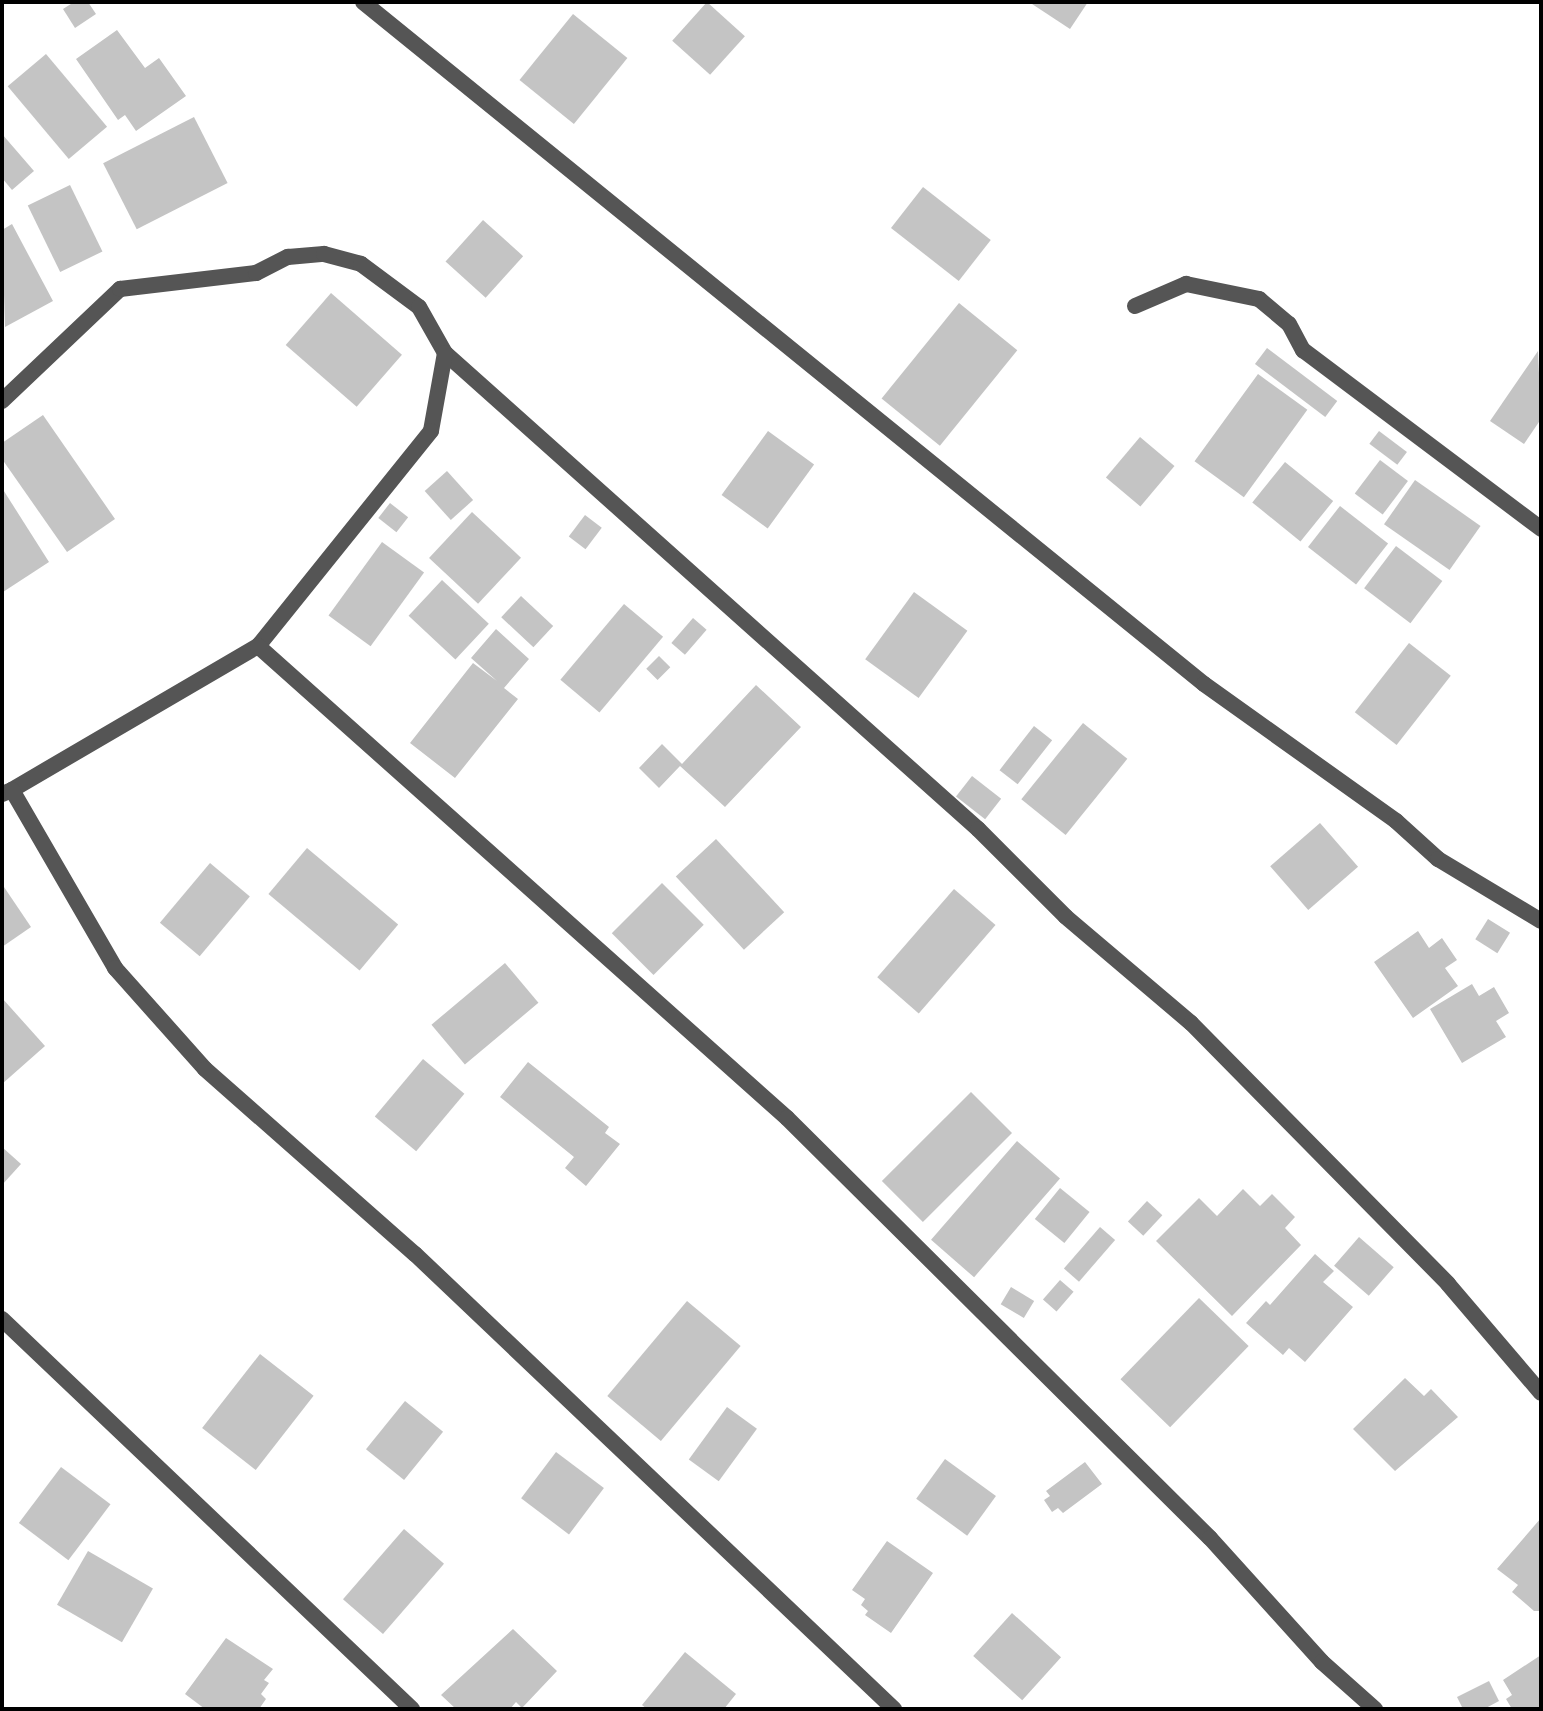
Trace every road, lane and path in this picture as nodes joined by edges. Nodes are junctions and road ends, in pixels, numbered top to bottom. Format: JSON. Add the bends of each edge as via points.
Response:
{"nodes":[{"id":1,"x":363,"y":2,"type":"edge"},
{"id":2,"x":1135,"y":306,"type":"dead end"},
{"id":3,"x":445,"y":353,"type":"junction"},
{"id":4,"x":2,"y":401,"type":"edge"},
{"id":5,"x":1541,"y":529,"type":"edge"},
{"id":6,"x":258,"y":646,"type":"junction"},
{"id":7,"x":7,"y":792,"type":"edge"},
{"id":8,"x":1541,"y":921,"type":"edge"},
{"id":9,"x":2,"y":1319,"type":"edge"},
{"id":10,"x":1541,"y":1393,"type":"edge"},
{"id":11,"x":412,"y":1709,"type":"edge"},
{"id":12,"x":894,"y":1709,"type":"edge"},
{"id":13,"x":1375,"y":1709,"type":"edge"}],
"edges":[{"from":1,"to":8,"type":"street","via":[[1204,684],[1396,821],[1438,859]]},
{"from":2,"to":5,"type":"street","via":[[1186,284],[1259,299],[1289,324],[1303,350]]},
{"from":3,"to":4,"type":"street","via":[[419,307],[361,264],[324,254],[288,257],[256,273],[120,289]]},
{"from":3,"to":6,"type":"street","via":[[431,431]]},
{"from":3,"to":10,"type":"street","via":[[978,829],[1066,917],[1191,1023],[1448,1284]]},
{"from":6,"to":7,"type":"street"},
{"from":6,"to":13,"type":"street","via":[[787,1118],[1210,1538],[1311,1651]]},
{"from":7,"to":12,"type":"street","via":[[115,968],[205,1069],[415,1254]]},
{"from":9,"to":11,"type":"street"}]}
